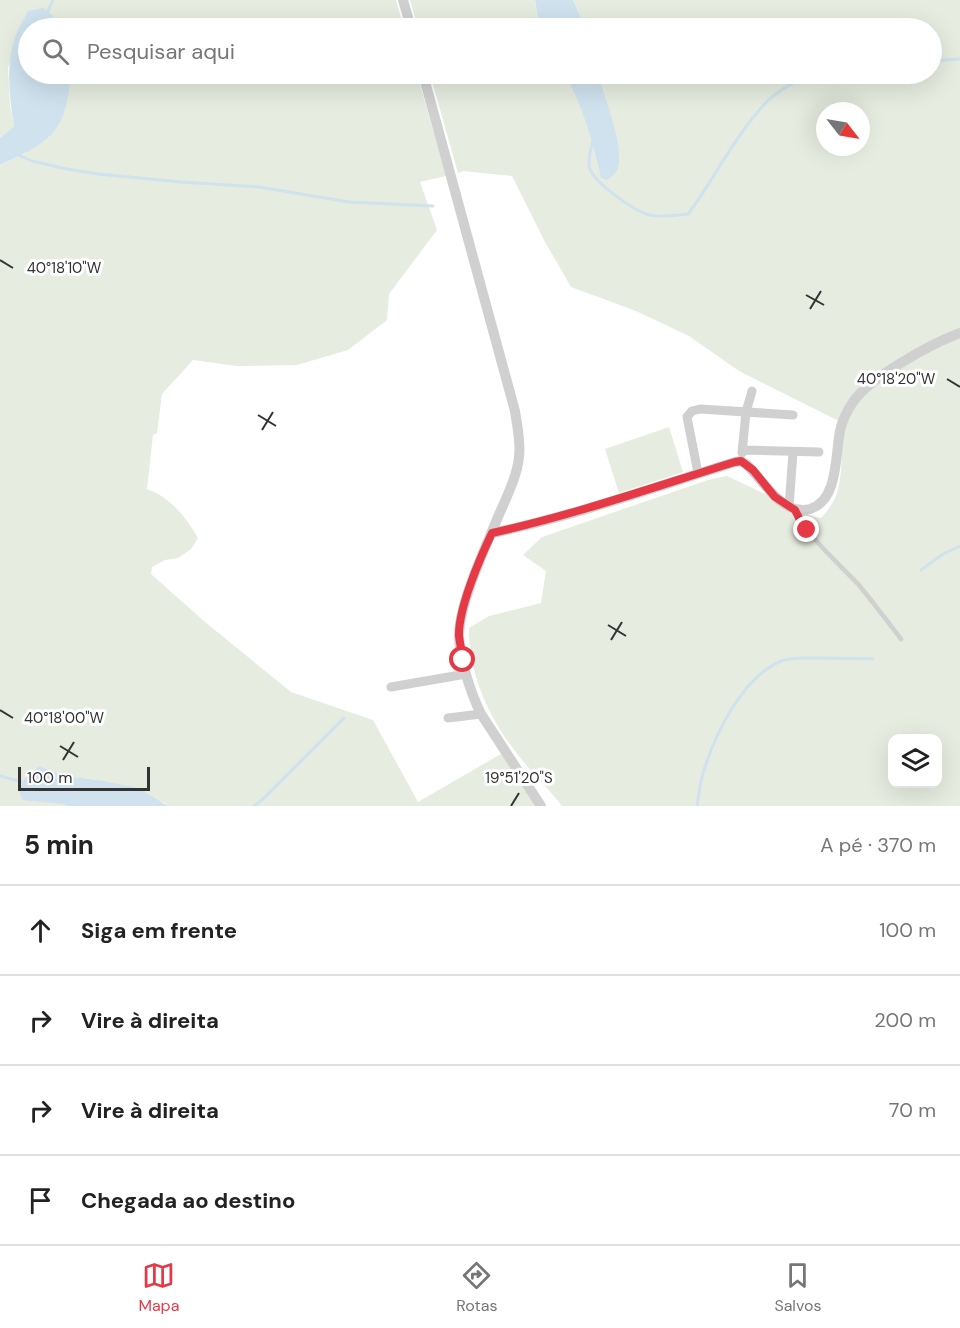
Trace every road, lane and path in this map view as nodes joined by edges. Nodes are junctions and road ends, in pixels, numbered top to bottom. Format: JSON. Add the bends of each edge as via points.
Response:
{"nodes":[{"id":1,"x":403,"y":0,"type":"edge"},
{"id":2,"x":408,"y":18,"type":"edge"},
{"id":3,"x":426,"y":84,"type":"edge"},
{"id":4,"x":960,"y":333,"type":"edge"},
{"id":5,"x":752,"y":391,"type":"dead end"},
{"id":6,"x":746,"y":412,"type":"junction"},
{"id":7,"x":793,"y":415,"type":"dead end"},
{"id":8,"x":793,"y":452,"type":"junction"},
{"id":9,"x":819,"y":452,"type":"dead end"},
{"id":10,"x":742,"y":455,"type":"junction"},
{"id":11,"x":698,"y":473,"type":"junction"},
{"id":12,"x":792,"y":508,"type":"junction"},
{"id":13,"x":492,"y":533,"type":"junction"},
{"id":14,"x":902,"y":639,"type":"dead end"},
{"id":15,"x":466,"y":674,"type":"junction"},
{"id":16,"x":391,"y":687,"type":"dead end"},
{"id":17,"x":480,"y":714,"type":"junction"},
{"id":18,"x":448,"y":718,"type":"dead end"},
{"id":19,"x":541,"y":806,"type":"edge"}],
"edges":[{"from":1,"to":2,"type":"street"},
{"from":3,"to":13,"type":"street","via":[[520,440],[513,481]]},
{"from":4,"to":12,"type":"street","via":[[900,364],[863,390],[839,432],[837,461],[824,500],[810,509]]},
{"from":5,"to":6,"type":"street"},
{"from":6,"to":7,"type":"street"},
{"from":6,"to":10,"type":"street"},
{"from":6,"to":11,"type":"street","via":[[700,409],[688,414]]},
{"from":8,"to":9,"type":"street"},
{"from":8,"to":10,"type":"street"},
{"from":8,"to":12,"type":"street"},
{"from":10,"to":11,"type":"street","via":[[735,462]]},
{"from":10,"to":12,"type":"street","via":[[775,497]]},
{"from":11,"to":13,"type":"street"},
{"from":12,"to":14,"type":"lane"},
{"from":13,"to":15,"type":"street","via":[[463,612],[459,635]]},
{"from":15,"to":16,"type":"street"},
{"from":15,"to":17,"type":"street"},
{"from":17,"to":18,"type":"street"},
{"from":17,"to":19,"type":"street"}]}
